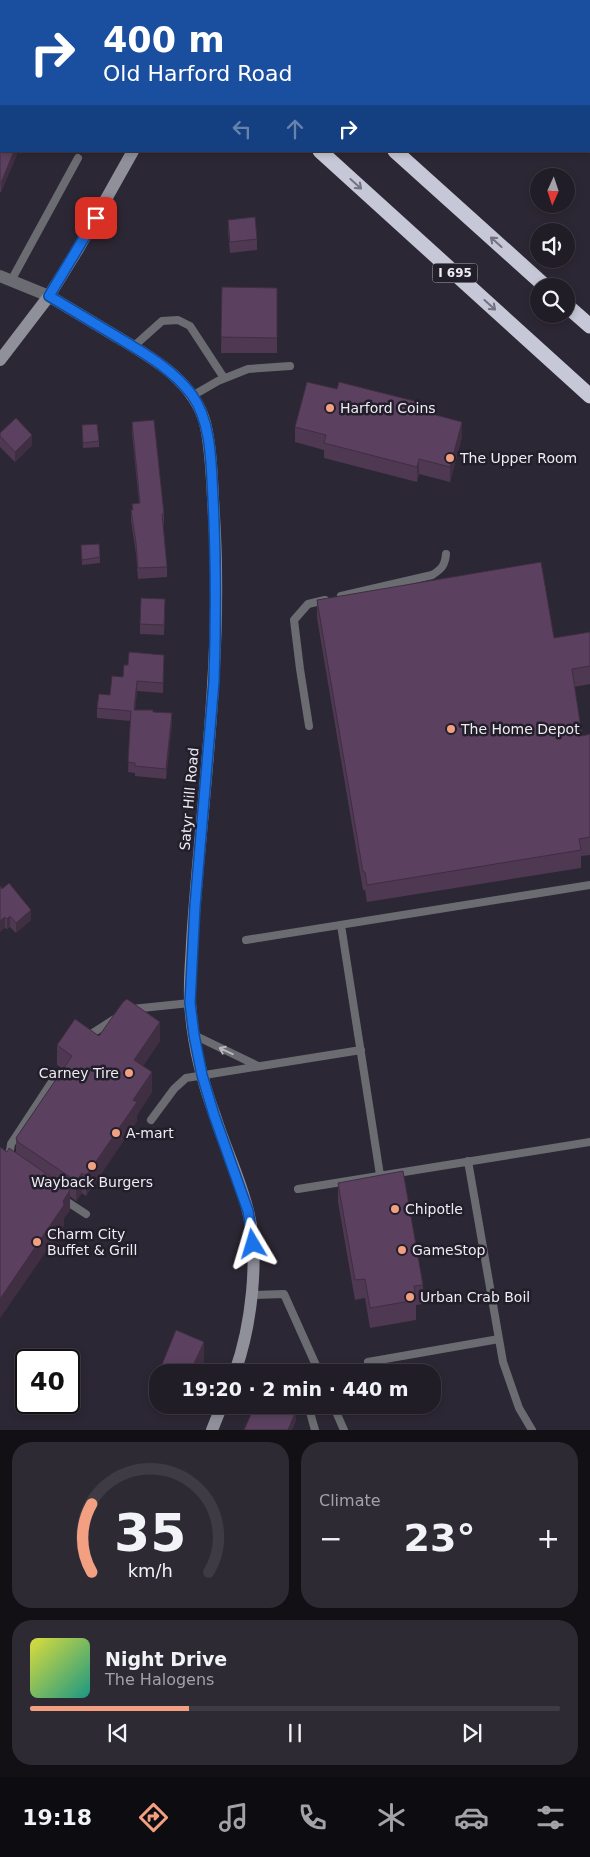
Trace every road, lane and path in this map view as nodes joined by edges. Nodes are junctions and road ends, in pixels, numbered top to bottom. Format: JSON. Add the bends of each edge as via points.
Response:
{"nodes":[{"id":1,"x":132,"y":152,"type":"edge"},
{"id":2,"x":321,"y":152,"type":"edge"},
{"id":3,"x":396,"y":152,"type":"edge"},
{"id":4,"x":78,"y":158,"type":"dead end"},
{"id":5,"x":6,"y":277,"type":"edge"},
{"id":6,"x":536,"y":278,"type":"edge"},
{"id":7,"x":49,"y":296,"type":"junction"},
{"id":8,"x":575,"y":313,"type":"edge"},
{"id":9,"x":590,"y":326,"type":"edge"},
{"id":10,"x":133,"y":347,"type":"junction"},
{"id":11,"x":0,"y":360,"type":"edge"},
{"id":12,"x":290,"y":366,"type":"dead end"},
{"id":13,"x":224,"y":378,"type":"junction"},
{"id":14,"x":192,"y":396,"type":"junction"},
{"id":15,"x":590,"y":396,"type":"edge"},
{"id":16,"x":446,"y":554,"type":"dead end"},
{"id":17,"x":309,"y":726,"type":"dead end"},
{"id":18,"x":590,"y":885,"type":"edge"},
{"id":19,"x":342,"y":925,"type":"junction"},
{"id":20,"x":246,"y":940,"type":"dead end"},
{"id":21,"x":190,"y":1003,"type":"junction"},
{"id":22,"x":91,"y":1034,"type":"edge"},
{"id":23,"x":194,"y":1035,"type":"junction"},
{"id":24,"x":361,"y":1050,"type":"junction"},
{"id":25,"x":258,"y":1066,"type":"junction"},
{"id":26,"x":57,"y":1074,"type":"edge"},
{"id":27,"x":202,"y":1075,"type":"junction"},
{"id":28,"x":151,"y":1120,"type":"dead end"},
{"id":29,"x":590,"y":1142,"type":"edge"},
{"id":30,"x":468,"y":1161,"type":"junction"},
{"id":31,"x":14,"y":1166,"type":"edge"},
{"id":32,"x":380,"y":1175,"type":"junction"},
{"id":33,"x":298,"y":1189,"type":"dead end"},
{"id":34,"x":54,"y":1193,"type":"edge"},
{"id":35,"x":86,"y":1214,"type":"dead end"},
{"id":36,"x":251,"y":1295,"type":"junction"},
{"id":37,"x":499,"y":1339,"type":"junction"},
{"id":38,"x":368,"y":1362,"type":"dead end"},
{"id":39,"x":240,"y":1364,"type":"edge"},
{"id":40,"x":315,"y":1364,"type":"edge"},
{"id":41,"x":218,"y":1414,"type":"edge"},
{"id":42,"x":310,"y":1414,"type":"edge"},
{"id":43,"x":337,"y":1414,"type":"edge"},
{"id":44,"x":212,"y":1430,"type":"edge"},
{"id":45,"x":315,"y":1430,"type":"edge"},
{"id":46,"x":344,"y":1430,"type":"edge"},
{"id":47,"x":532,"y":1430,"type":"edge"}],
"edges":[{"from":1,"to":7,"type":"street"},
{"from":2,"to":15,"type":"highway","number":"I 695","one_way":true},
{"from":6,"to":3,"type":"highway","one_way":true},
{"from":4,"to":5,"type":"lane"},
{"from":5,"to":7,"type":"street"},
{"from":7,"to":10,"type":"street","name":"Satyr Hill Road"},
{"from":7,"to":11,"type":"street"},
{"from":8,"to":9,"type":"highway"},
{"from":10,"to":13,"type":"lane","via":[[162,321],[178,320],[190,326]]},
{"from":10,"to":14,"type":"street","name":"Satyr Hill Road","via":[[173,374]]},
{"from":12,"to":13,"type":"lane","via":[[248,369]]},
{"from":13,"to":14,"type":"lane"},
{"from":14,"to":21,"type":"street","name":"Satyr Hill Road","via":[[205,423],[208,446],[216,589],[214,681]]},
{"from":16,"to":17,"type":"lane","via":[[442,569],[432,575],[308,604],[294,620]]},
{"from":18,"to":19,"type":"lane"},
{"from":19,"to":20,"type":"lane"},
{"from":19,"to":24,"type":"lane"},
{"from":21,"to":22,"type":"lane","via":[[131,1009]]},
{"from":21,"to":23,"type":"street","name":"Satyr Hill Road"},
{"from":25,"to":23,"type":"lane","one_way":true},
{"from":23,"to":27,"type":"street","name":"Satyr Hill Road"},
{"from":24,"to":25,"type":"lane"},
{"from":24,"to":32,"type":"lane"},
{"from":25,"to":27,"type":"lane"},
{"from":26,"to":31,"type":"lane","via":[[11,1144],[9,1156]]},
{"from":27,"to":28,"type":"lane","via":[[186,1078]]},
{"from":27,"to":36,"type":"street","name":"Satyr Hill Road","via":[[248,1211],[254,1255]]},
{"from":29,"to":30,"type":"lane"},
{"from":30,"to":32,"type":"lane"},
{"from":30,"to":37,"type":"lane"},
{"from":32,"to":33,"type":"lane"},
{"from":34,"to":35,"type":"lane"},
{"from":36,"to":39,"type":"street","name":"Satyr Hill Road"},
{"from":36,"to":40,"type":"lane","via":[[284,1294]]},
{"from":37,"to":38,"type":"lane"},
{"from":37,"to":47,"type":"lane","via":[[510,1386]]},
{"from":41,"to":44,"type":"street"},
{"from":42,"to":45,"type":"lane"},
{"from":43,"to":46,"type":"lane"}]}
